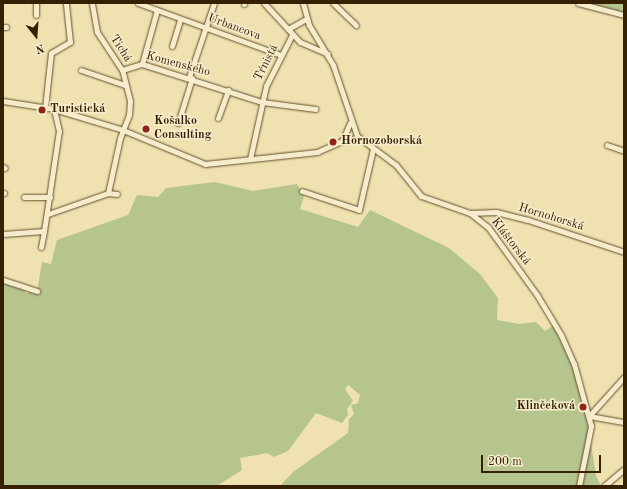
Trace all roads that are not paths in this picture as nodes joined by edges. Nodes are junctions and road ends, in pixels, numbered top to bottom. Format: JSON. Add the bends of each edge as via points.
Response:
{"nodes":[{"id":1,"x":36,"y":3,"type":"edge"},
{"id":2,"x":66,"y":3,"type":"edge"},
{"id":3,"x":92,"y":3,"type":"edge"},
{"id":4,"x":138,"y":3,"type":"edge"},
{"id":5,"x":214,"y":3,"type":"edge"},
{"id":6,"x":264,"y":3,"type":"edge"},
{"id":7,"x":303,"y":3,"type":"edge"},
{"id":8,"x":333,"y":3,"type":"edge"},
{"id":9,"x":578,"y":3,"type":"edge"},
{"id":10,"x":589,"y":5,"type":"edge"},
{"id":11,"x":157,"y":10,"type":"junction"},
{"id":12,"x":36,"y":15,"type":"dead end"},
{"id":13,"x":624,"y":15,"type":"edge"},
{"id":14,"x":180,"y":19,"type":"junction"},
{"id":15,"x":306,"y":19,"type":"junction"},
{"id":16,"x":356,"y":25,"type":"dead end"},
{"id":17,"x":204,"y":28,"type":"junction"},
{"id":18,"x":288,"y":29,"type":"junction"},
{"id":19,"x":292,"y":35,"type":"junction"},
{"id":20,"x":172,"y":46,"type":"dead end"},
{"id":21,"x":328,"y":54,"type":"junction"},
{"id":22,"x":281,"y":55,"type":"junction"},
{"id":23,"x":142,"y":64,"type":"junction"},
{"id":24,"x":81,"y":70,"type":"dead end"},
{"id":25,"x":122,"y":70,"type":"junction"},
{"id":26,"x":190,"y":77,"type":"junction"},
{"id":27,"x":125,"y":85,"type":"junction"},
{"id":28,"x":228,"y":90,"type":"junction"},
{"id":29,"x":3,"y":101,"type":"edge"},
{"id":30,"x":262,"y":102,"type":"junction"},
{"id":31,"x":45,"y":108,"type":"junction"},
{"id":32,"x":54,"y":109,"type":"junction"},
{"id":33,"x":316,"y":109,"type":"dead end"},
{"id":34,"x":218,"y":118,"type":"dead end"},
{"id":35,"x":178,"y":123,"type":"dead end"},
{"id":36,"x":350,"y":123,"type":"junction"},
{"id":37,"x":123,"y":130,"type":"junction"},
{"id":38,"x":359,"y":139,"type":"junction"},
{"id":39,"x":342,"y":141,"type":"junction"},
{"id":40,"x":607,"y":145,"type":"dead end"},
{"id":41,"x":374,"y":149,"type":"junction"},
{"id":42,"x":624,"y":151,"type":"edge"},
{"id":43,"x":250,"y":159,"type":"junction"},
{"id":44,"x":302,"y":191,"type":"dead end"},
{"id":45,"x":108,"y":193,"type":"junction"},
{"id":46,"x":117,"y":194,"type":"dead end"},
{"id":47,"x":24,"y":197,"type":"dead end"},
{"id":48,"x":50,"y":197,"type":"junction"},
{"id":49,"x":470,"y":213,"type":"junction"},
{"id":50,"x":48,"y":214,"type":"junction"},
{"id":51,"x":44,"y":231,"type":"junction"},
{"id":52,"x":3,"y":234,"type":"edge"},
{"id":53,"x":41,"y":247,"type":"dead end"},
{"id":54,"x":624,"y":252,"type":"edge"},
{"id":55,"x":3,"y":280,"type":"edge"},
{"id":56,"x":37,"y":291,"type":"dead end"},
{"id":57,"x":624,"y":377,"type":"edge"},
{"id":58,"x":589,"y":416,"type":"junction"},
{"id":59,"x":624,"y":422,"type":"edge"},
{"id":60,"x":624,"y":469,"type":"edge"},
{"id":61,"x":579,"y":486,"type":"edge"},
{"id":62,"x":605,"y":486,"type":"edge"}],
"edges":[{"from":1,"to":12,"type":"street"},
{"from":2,"to":31,"type":"street","via":[[70,42],[51,53]]},
{"from":3,"to":25,"type":"street","name":"Tichá","via":[[97,32]]},
{"from":4,"to":11,"type":"street","name":"Urbancova"},
{"from":5,"to":17,"type":"street"},
{"from":6,"to":18,"type":"street"},
{"from":7,"to":15,"type":"street","name":"Kláštorská"},
{"from":8,"to":16,"type":"street"},
{"from":9,"to":10,"type":"street"},
{"from":10,"to":13,"type":"street"},
{"from":11,"to":14,"type":"street","name":"Urbancova"},
{"from":11,"to":23,"type":"street"},
{"from":14,"to":17,"type":"street","name":"Urbancova"},
{"from":14,"to":20,"type":"street"},
{"from":15,"to":18,"type":"street"},
{"from":15,"to":21,"type":"street","name":"Kláštorská"},
{"from":17,"to":22,"type":"street","name":"Urbancova"},
{"from":17,"to":26,"type":"street"},
{"from":18,"to":19,"type":"street"},
{"from":19,"to":21,"type":"street","via":[[315,51]]},
{"from":19,"to":22,"type":"street","name":"Tŕnistá"},
{"from":21,"to":36,"type":"street","name":"Kláštorská"},
{"from":22,"to":30,"type":"street","name":"Tŕnistá"},
{"from":23,"to":25,"type":"street","name":"Komenského"},
{"from":23,"to":26,"type":"street","name":"Komenského"},
{"from":24,"to":27,"type":"street"},
{"from":25,"to":27,"type":"street","name":"Tichá"},
{"from":26,"to":28,"type":"street","name":"Komenského"},
{"from":26,"to":35,"type":"street"},
{"from":27,"to":37,"type":"street","name":"Tichá","via":[[130,101]]},
{"from":28,"to":30,"type":"street","name":"Komenského"},
{"from":28,"to":34,"type":"street"},
{"from":29,"to":31,"type":"street"},
{"from":30,"to":33,"type":"street"},
{"from":30,"to":43,"type":"street","name":"Tŕnistá","via":[[261,121]]},
{"from":31,"to":32,"type":"street"},
{"from":32,"to":37,"type":"street"},
{"from":32,"to":48,"type":"street","via":[[59,131]]},
{"from":36,"to":38,"type":"street","name":"Kláštorská"},
{"from":36,"to":39,"type":"street"},
{"from":37,"to":43,"type":"street","via":[[205,164]]},
{"from":37,"to":45,"type":"street","name":"Tichá"},
{"from":38,"to":39,"type":"street"},
{"from":38,"to":41,"type":"street","name":"Kláštorská"},
{"from":39,"to":43,"type":"street","via":[[317,152]]},
{"from":40,"to":42,"type":"street"},
{"from":41,"to":44,"type":"street","via":[[359,210]]},
{"from":41,"to":49,"type":"street","name":"Kláštorská","via":[[396,165],[421,196]]},
{"from":45,"to":46,"type":"street"},
{"from":45,"to":50,"type":"street"},
{"from":47,"to":48,"type":"street"},
{"from":48,"to":50,"type":"street"},
{"from":49,"to":54,"type":"street","name":"Hornohorská","via":[[496,212],[528,220]]},
{"from":49,"to":58,"type":"street","name":"Kláštorská","via":[[496,236],[553,322],[574,364]]},
{"from":50,"to":51,"type":"street"},
{"from":51,"to":52,"type":"street"},
{"from":51,"to":53,"type":"street"},
{"from":55,"to":56,"type":"street"},
{"from":57,"to":58,"type":"street"},
{"from":58,"to":59,"type":"street"},
{"from":58,"to":61,"type":"street","name":"Kláštorská","via":[[591,437]]},
{"from":60,"to":62,"type":"street"}]}
